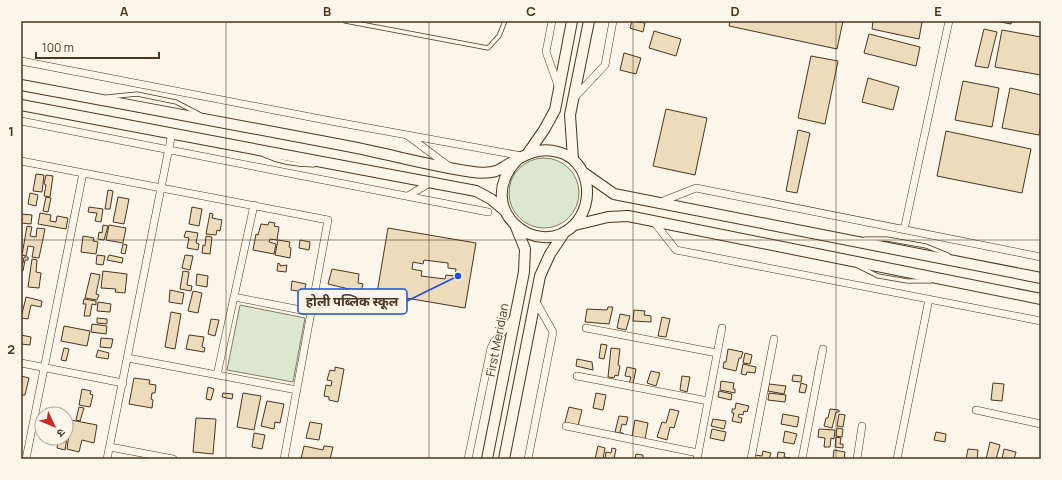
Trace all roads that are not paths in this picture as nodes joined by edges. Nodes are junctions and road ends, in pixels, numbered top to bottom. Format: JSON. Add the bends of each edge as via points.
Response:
{"nodes":[{"id":1,"x":345,"y":21,"type":"edge"},
{"id":2,"x":505,"y":21,"type":"edge"},
{"id":3,"x":552,"y":21,"type":"edge"},
{"id":4,"x":572,"y":21,"type":"edge"},
{"id":5,"x":589,"y":21,"type":"edge"},
{"id":6,"x":613,"y":21,"type":"edge"},
{"id":7,"x":949,"y":21,"type":"edge"},
{"id":8,"x":21,"y":60,"type":"edge"},
{"id":9,"x":21,"y":85,"type":"edge"},
{"id":10,"x":559,"y":88,"type":"junction"},
{"id":11,"x":574,"y":98,"type":"junction"},
{"id":12,"x":21,"y":105,"type":"edge"},
{"id":13,"x":21,"y":120,"type":"edge"},
{"id":14,"x":172,"y":133,"type":"junction"},
{"id":15,"x":407,"y":135,"type":"junction"},
{"id":16,"x":169,"y":150,"type":"junction"},
{"id":17,"x":523,"y":156,"type":"junction"},
{"id":18,"x":572,"y":159,"type":"junction"},
{"id":19,"x":21,"y":161,"type":"edge"},
{"id":20,"x":451,"y":168,"type":"junction"},
{"id":21,"x":83,"y":173,"type":"junction"},
{"id":22,"x":584,"y":173,"type":"junction"},
{"id":23,"x":431,"y":182,"type":"junction"},
{"id":24,"x":161,"y":188,"type":"junction"},
{"id":25,"x":408,"y":196,"type":"junction"},
{"id":26,"x":658,"y":203,"type":"junction"},
{"id":27,"x":254,"y":205,"type":"junction"},
{"id":28,"x":505,"y":211,"type":"junction"},
{"id":29,"x":488,"y":212,"type":"dead end"},
{"id":30,"x":654,"y":222,"type":"junction"},
{"id":31,"x":575,"y":225,"type":"junction"},
{"id":32,"x":516,"y":227,"type":"junction"},
{"id":33,"x":904,"y":230,"type":"junction"},
{"id":34,"x":564,"y":233,"type":"junction"},
{"id":35,"x":1041,"y":257,"type":"edge"},
{"id":36,"x":1041,"y":278,"type":"edge"},
{"id":37,"x":234,"y":297,"type":"junction"},
{"id":38,"x":929,"y":299,"type":"junction"},
{"id":39,"x":1041,"y":299,"type":"edge"},
{"id":40,"x":535,"y":300,"type":"junction"},
{"id":41,"x":311,"y":312,"type":"junction"},
{"id":42,"x":515,"y":317,"type":"junction"},
{"id":43,"x":1041,"y":321,"type":"edge"},
{"id":44,"x":586,"y":328,"type":"dead end"},
{"id":45,"x":722,"y":328,"type":"dead end"},
{"id":46,"x":774,"y":338,"type":"dead end"},
{"id":47,"x":823,"y":349,"type":"dead end"},
{"id":48,"x":717,"y":353,"type":"junction"},
{"id":49,"x":128,"y":358,"type":"junction"},
{"id":50,"x":21,"y":363,"type":"edge"},
{"id":51,"x":45,"y":367,"type":"junction"},
{"id":52,"x":217,"y":375,"type":"junction"},
{"id":53,"x":577,"y":376,"type":"dead end"},
{"id":54,"x":123,"y":383,"type":"junction"},
{"id":55,"x":296,"y":390,"type":"junction"},
{"id":56,"x":708,"y":401,"type":"junction"},
{"id":57,"x":976,"y":410,"type":"dead end"},
{"id":58,"x":1041,"y":424,"type":"edge"},
{"id":59,"x":566,"y":426,"type":"dead end"},
{"id":60,"x":862,"y":426,"type":"dead end"},
{"id":61,"x":110,"y":447,"type":"junction"},
{"id":62,"x":697,"y":456,"type":"edge"},
{"id":63,"x":26,"y":459,"type":"edge"},
{"id":64,"x":108,"y":459,"type":"edge"},
{"id":65,"x":173,"y":459,"type":"edge"},
{"id":66,"x":284,"y":459,"type":"edge"},
{"id":67,"x":468,"y":459,"type":"edge"},
{"id":68,"x":487,"y":459,"type":"edge"},
{"id":69,"x":504,"y":459,"type":"edge"},
{"id":70,"x":528,"y":459,"type":"edge"},
{"id":71,"x":751,"y":459,"type":"edge"},
{"id":72,"x":802,"y":459,"type":"edge"},
{"id":73,"x":856,"y":459,"type":"edge"},
{"id":74,"x":897,"y":459,"type":"edge"}],
"edges":[{"from":1,"to":2,"type":"lane","via":[[488,48],[499,36]]},
{"from":3,"to":10,"type":"street","via":[[546,52]]},
{"from":4,"to":10,"type":"street"},
{"from":5,"to":11,"type":"street"},
{"from":6,"to":11,"type":"street","via":[[605,65]]},
{"from":7,"to":33,"type":"street"},
{"from":8,"to":15,"type":"street"},
{"from":9,"to":20,"type":"street","via":[[344,145]]},
{"from":10,"to":17,"type":"street","via":[[555,110],[544,130]]},
{"from":11,"to":18,"type":"street","via":[[570,115]]},
{"from":12,"to":14,"type":"street"},
{"from":13,"to":16,"type":"street"},
{"from":14,"to":16,"type":"street"},
{"from":14,"to":23,"type":"street"},
{"from":15,"to":17,"type":"street"},
{"from":15,"to":20,"type":"street"},
{"from":16,"to":24,"type":"street"},
{"from":16,"to":25,"type":"street"},
{"from":17,"to":18,"type":"street","via":[[538,150],[558,152]]},
{"from":17,"to":20,"type":"street","via":[[496,171],[475,172]]},
{"from":17,"to":28,"type":"street","via":[[510,167],[504,178],[501,196]]},
{"from":18,"to":22,"type":"street"},
{"from":19,"to":21,"type":"street"},
{"from":21,"to":24,"type":"street"},
{"from":21,"to":51,"type":"street"},
{"from":22,"to":26,"type":"street","via":[[614,194]]},
{"from":22,"to":31,"type":"street","via":[[588,185],[586,206]]},
{"from":23,"to":25,"type":"street"},
{"from":23,"to":28,"type":"street","via":[[476,191]]},
{"from":24,"to":27,"type":"street"},
{"from":24,"to":49,"type":"street"},
{"from":25,"to":29,"type":"street"},
{"from":26,"to":33,"type":"street","via":[[696,188]]},
{"from":26,"to":36,"type":"street"},
{"from":27,"to":37,"type":"street"},
{"from":27,"to":41,"type":"street","via":[[328,220]]},
{"from":28,"to":32,"type":"street"},
{"from":30,"to":31,"type":"street","via":[[628,216],[608,217]]},
{"from":30,"to":38,"type":"street","via":[[676,250]]},
{"from":30,"to":39,"type":"street"},
{"from":31,"to":34,"type":"street"},
{"from":32,"to":34,"type":"street","via":[[536,236]]},
{"from":32,"to":42,"type":"street","name":"First Meridian","via":[[525,249],[524,272]]},
{"from":33,"to":35,"type":"street"},
{"from":34,"to":40,"type":"street","via":[[540,276]]},
{"from":37,"to":41,"type":"street"},
{"from":37,"to":52,"type":"street"},
{"from":38,"to":43,"type":"street"},
{"from":38,"to":74,"type":"street"},
{"from":40,"to":69,"type":"street"},
{"from":40,"to":70,"type":"street","via":[[553,332]]},
{"from":41,"to":55,"type":"street"},
{"from":42,"to":67,"type":"street","via":[[490,348]]},
{"from":42,"to":68,"type":"street","name":"First Meridian"},
{"from":44,"to":48,"type":"street"},
{"from":45,"to":48,"type":"street"},
{"from":46,"to":71,"type":"street"},
{"from":47,"to":72,"type":"street"},
{"from":48,"to":56,"type":"street"},
{"from":49,"to":52,"type":"street"},
{"from":49,"to":54,"type":"street"},
{"from":50,"to":51,"type":"street"},
{"from":51,"to":54,"type":"street"},
{"from":51,"to":63,"type":"street"},
{"from":52,"to":55,"type":"street"},
{"from":53,"to":56,"type":"street"},
{"from":54,"to":61,"type":"street"},
{"from":55,"to":66,"type":"street"},
{"from":56,"to":62,"type":"street"},
{"from":57,"to":58,"type":"street"},
{"from":59,"to":62,"type":"street"},
{"from":60,"to":73,"type":"street"},
{"from":61,"to":64,"type":"street"},
{"from":61,"to":65,"type":"street"}]}
